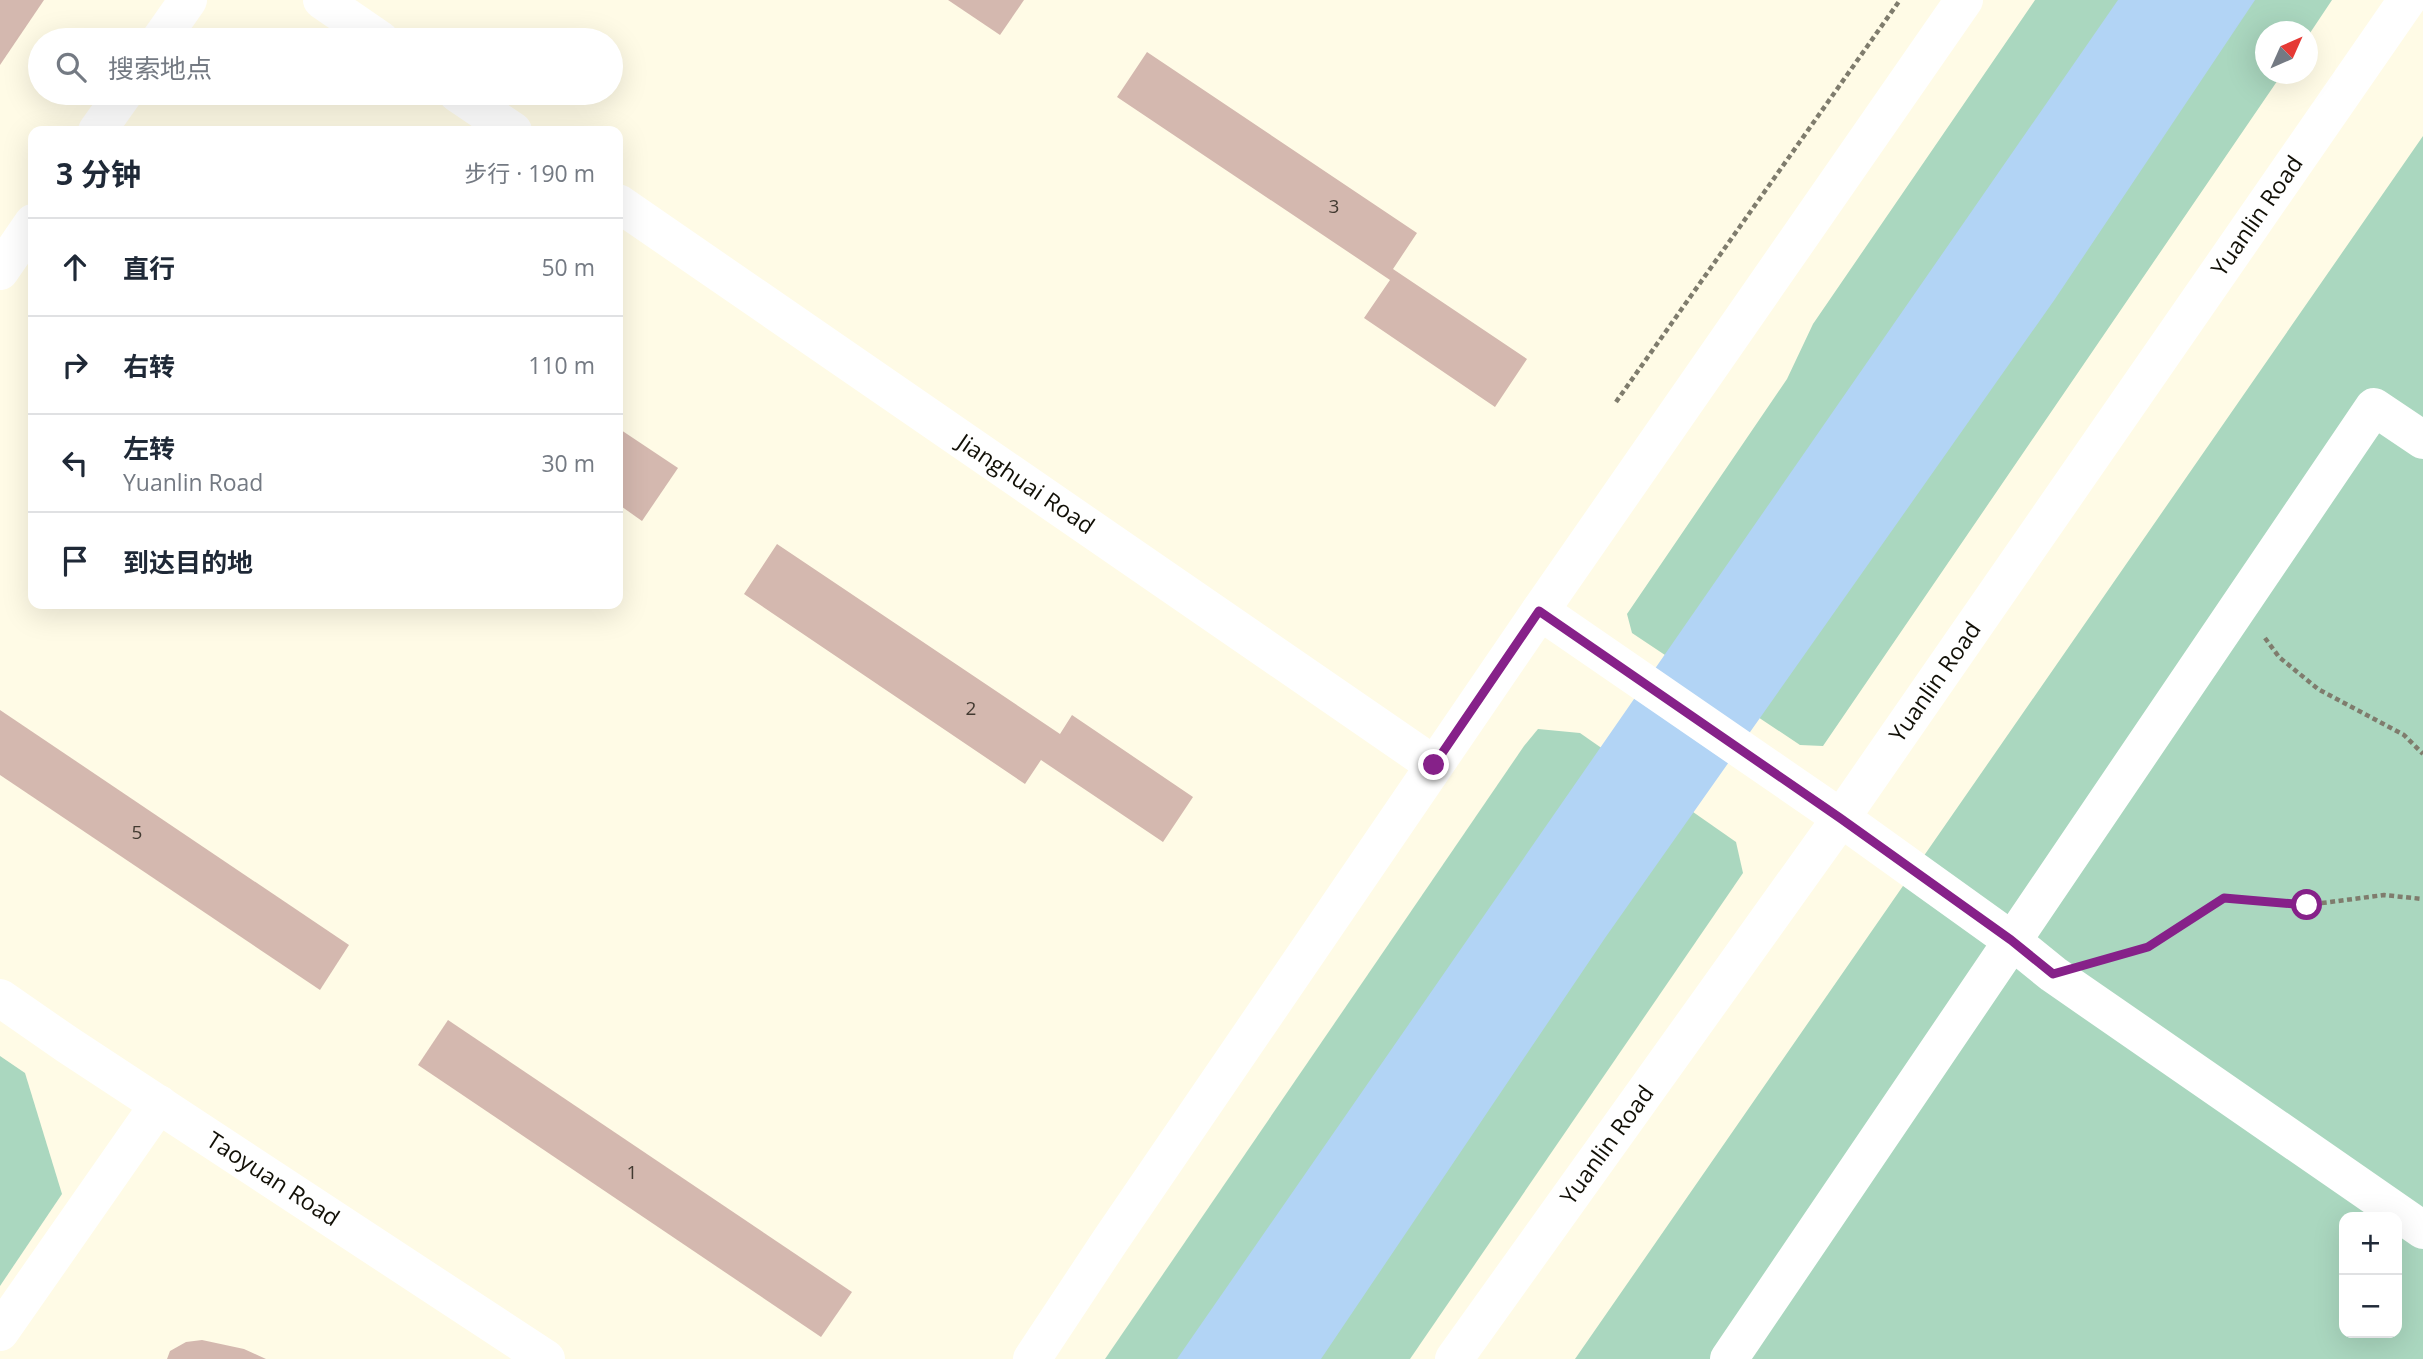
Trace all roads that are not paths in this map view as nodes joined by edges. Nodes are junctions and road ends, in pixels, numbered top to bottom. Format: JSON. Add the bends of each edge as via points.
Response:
{"nodes":[{"id":1,"x":188,"y":0,"type":"edge"},
{"id":2,"x":322,"y":0,"type":"edge"},
{"id":3,"x":1964,"y":0,"type":"edge"},
{"id":4,"x":2407,"y":0,"type":"edge"},
{"id":5,"x":168,"y":28,"type":"edge"},
{"id":6,"x":363,"y":28,"type":"edge"},
{"id":7,"x":115,"y":105,"type":"edge"},
{"id":8,"x":475,"y":105,"type":"edge"},
{"id":9,"x":101,"y":126,"type":"edge"},
{"id":10,"x":506,"y":126,"type":"edge"},
{"id":11,"x":623,"y":207,"type":"edge"},
{"id":12,"x":28,"y":230,"type":"edge"},
{"id":13,"x":0,"y":271,"type":"edge"},
{"id":14,"x":2423,"y":440,"type":"edge"},
{"id":15,"x":1539,"y":611,"type":"junction"},
{"id":16,"x":1434,"y":765,"type":"junction"},
{"id":17,"x":1840,"y":818,"type":"junction"},
{"id":18,"x":2011,"y":940,"type":"junction"},
{"id":19,"x":0,"y":998,"type":"edge"},
{"id":20,"x":159,"y":1104,"type":"junction"},
{"id":21,"x":2423,"y":1230,"type":"edge"},
{"id":22,"x":0,"y":1332,"type":"edge"},
{"id":23,"x":547,"y":1359,"type":"edge"},
{"id":24,"x":1032,"y":1359,"type":"edge"},
{"id":25,"x":1454,"y":1359,"type":"edge"},
{"id":26,"x":1729,"y":1359,"type":"edge"}],
"edges":[{"from":1,"to":5,"type":"street"},
{"from":2,"to":6,"type":"street"},
{"from":3,"to":15,"type":"street"},
{"from":4,"to":17,"type":"street","name":"Yuanlin Road"},
{"from":7,"to":9,"type":"street"},
{"from":8,"to":10,"type":"street"},
{"from":11,"to":16,"type":"street","name":"Jianghuai Road"},
{"from":12,"to":13,"type":"street"},
{"from":14,"to":18,"type":"street","via":[[2374,407]]},
{"from":15,"to":16,"type":"street"},
{"from":15,"to":17,"type":"street"},
{"from":16,"to":24,"type":"street"},
{"from":17,"to":18,"type":"street"},
{"from":17,"to":25,"type":"street","name":"Yuanlin Road"},
{"from":18,"to":21,"type":"street","via":[[2053,974]]},
{"from":18,"to":26,"type":"street"},
{"from":19,"to":20,"type":"street","name":"Taoyuan Road"},
{"from":20,"to":22,"type":"street"},
{"from":20,"to":23,"type":"street","name":"Taoyuan Road"}]}
